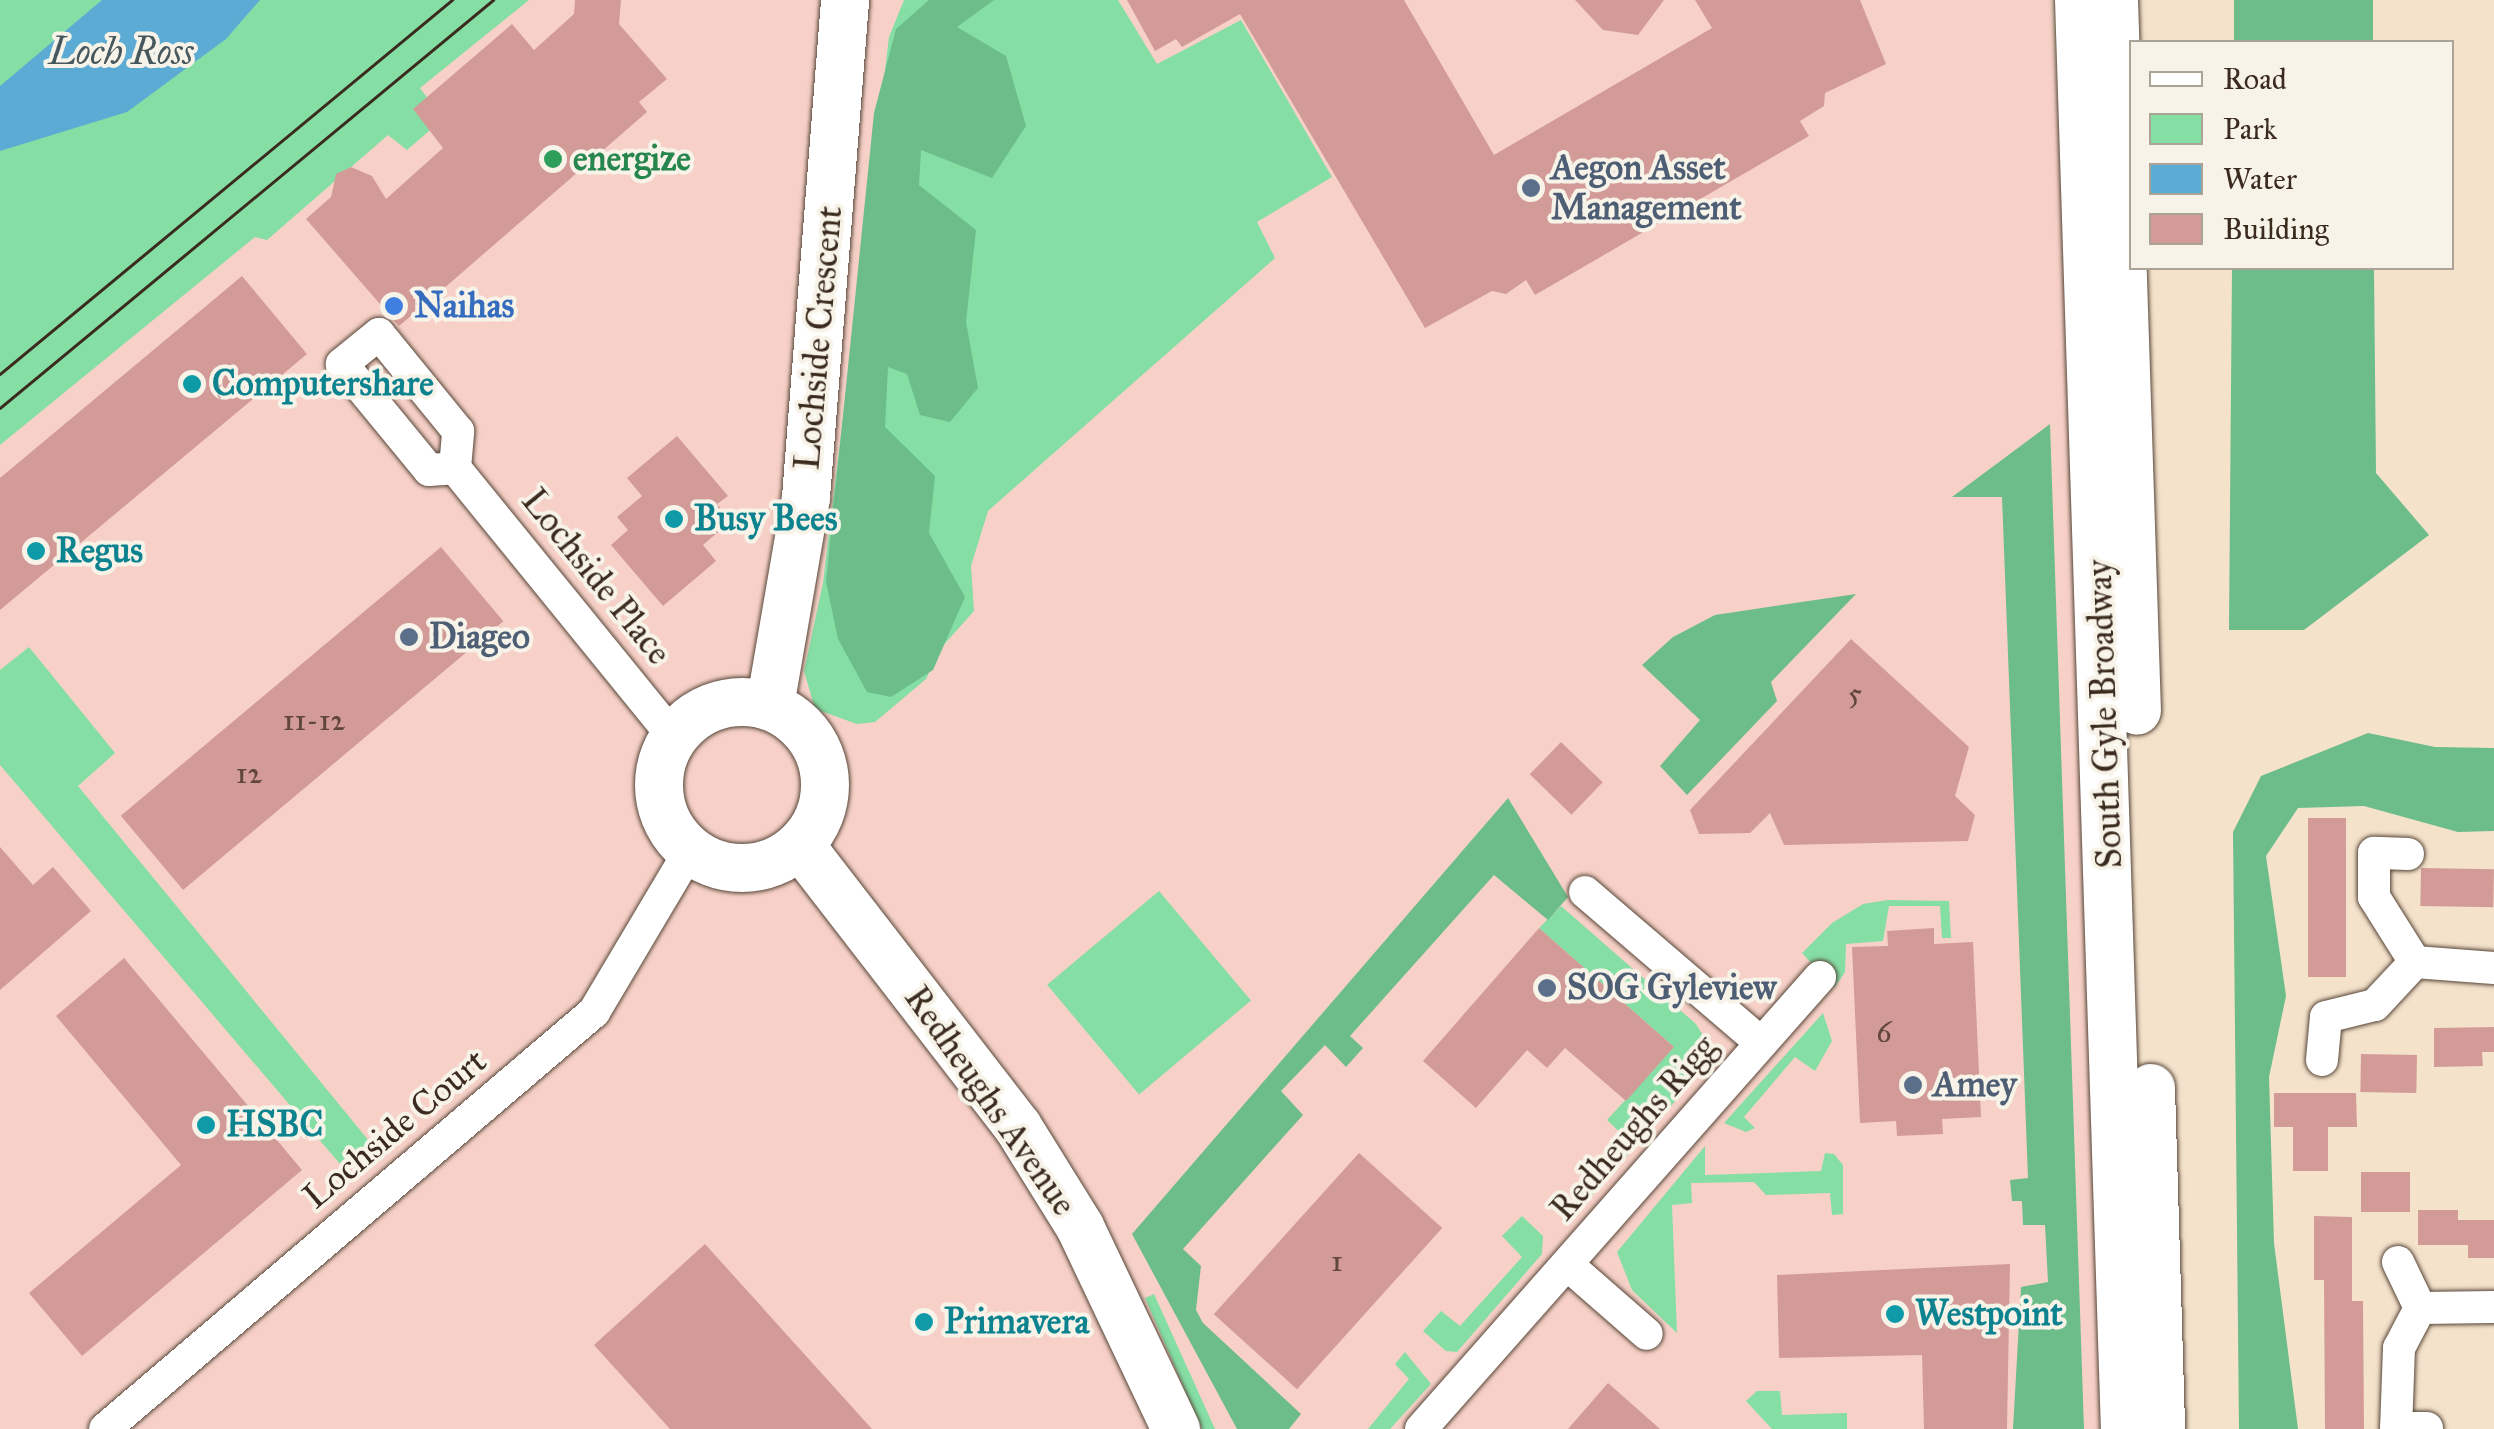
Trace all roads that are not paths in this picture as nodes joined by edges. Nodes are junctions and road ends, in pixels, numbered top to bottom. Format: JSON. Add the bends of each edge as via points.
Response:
{"nodes":[{"id":1,"x":845,"y":0,"type":"edge"},
{"id":2,"x":875,"y":0,"type":"edge"},
{"id":3,"x":2079,"y":0,"type":"edge"},
{"id":4,"x":2114,"y":0,"type":"edge"},
{"id":5,"x":842,"y":88,"type":"junction"},
{"id":6,"x":455,"y":468,"type":"dead end"},
{"id":7,"x":770,"y":706,"type":"junction"},
{"id":8,"x":673,"y":736,"type":"junction"},
{"id":9,"x":800,"y":845,"type":"junction"},
{"id":10,"x":690,"y":850,"type":"junction"},
{"id":11,"x":2408,"y":854,"type":"dead end"},
{"id":12,"x":1584,"y":892,"type":"dead end"},
{"id":13,"x":2415,"y":962,"type":"junction"},
{"id":14,"x":2494,"y":968,"type":"edge"},
{"id":15,"x":1820,"y":977,"type":"dead end"},
{"id":16,"x":1761,"y":1044,"type":"junction"},
{"id":17,"x":2322,"y":1060,"type":"dead end"},
{"id":18,"x":2398,"y":1262,"type":"dead end"},
{"id":19,"x":1570,"y":1266,"type":"junction"},
{"id":20,"x":2420,"y":1308,"type":"junction"},
{"id":21,"x":2494,"y":1308,"type":"edge"},
{"id":22,"x":1646,"y":1334,"type":"dead end"},
{"id":23,"x":2427,"y":1428,"type":"edge"},
{"id":24,"x":105,"y":1429,"type":"edge"},
{"id":25,"x":1176,"y":1429,"type":"edge"},
{"id":26,"x":1421,"y":1429,"type":"edge"},
{"id":27,"x":2126,"y":1429,"type":"edge"},
{"id":28,"x":2161,"y":1429,"type":"edge"}],
"edges":[{"from":1,"to":5,"type":"street","name":"Lochside Crescent"},
{"from":2,"to":5,"type":"street","name":"Lochside Crescent"},
{"from":3,"to":27,"type":"street","name":"South Gyle Broadway"},
{"from":4,"to":28,"type":"street","name":"South Gyle Broadway"},
{"from":5,"to":7,"type":"street","name":"Lochside Crescent","via":[[806,497]]},
{"from":6,"to":8,"type":"street","name":"Lochside Place"},
{"from":7,"to":8,"type":"street","via":[[717,706]]},
{"from":7,"to":9,"type":"street","via":[[804,729],[824,766],[822,808]]},
{"from":8,"to":10,"type":"street","via":[[659,796],[675,835]]},
{"from":9,"to":10,"type":"street","via":[[746,869]]},
{"from":9,"to":25,"type":"street","name":"Redheughs Avenue","via":[[1018,1128],[1080,1228]]},
{"from":10,"to":24,"type":"street","name":"Lochside Court","via":[[594,1012]]},
{"from":11,"to":13,"type":"street","via":[[2374,853],[2374,897]]},
{"from":12,"to":16,"type":"street","name":"Redheughs Rigg"},
{"from":13,"to":14,"type":"street"},
{"from":13,"to":17,"type":"street","via":[[2375,1005],[2326,1017]]},
{"from":15,"to":16,"type":"street","name":"Redheughs Rigg"},
{"from":16,"to":19,"type":"street","name":"Redheughs Rigg"},
{"from":18,"to":20,"type":"street"},
{"from":19,"to":22,"type":"street","name":"Redheughs Rigg"},
{"from":19,"to":26,"type":"street","name":"Redheughs Rigg"},
{"from":20,"to":21,"type":"street"},
{"from":20,"to":23,"type":"street","via":[[2399,1348],[2396,1428]]}]}
